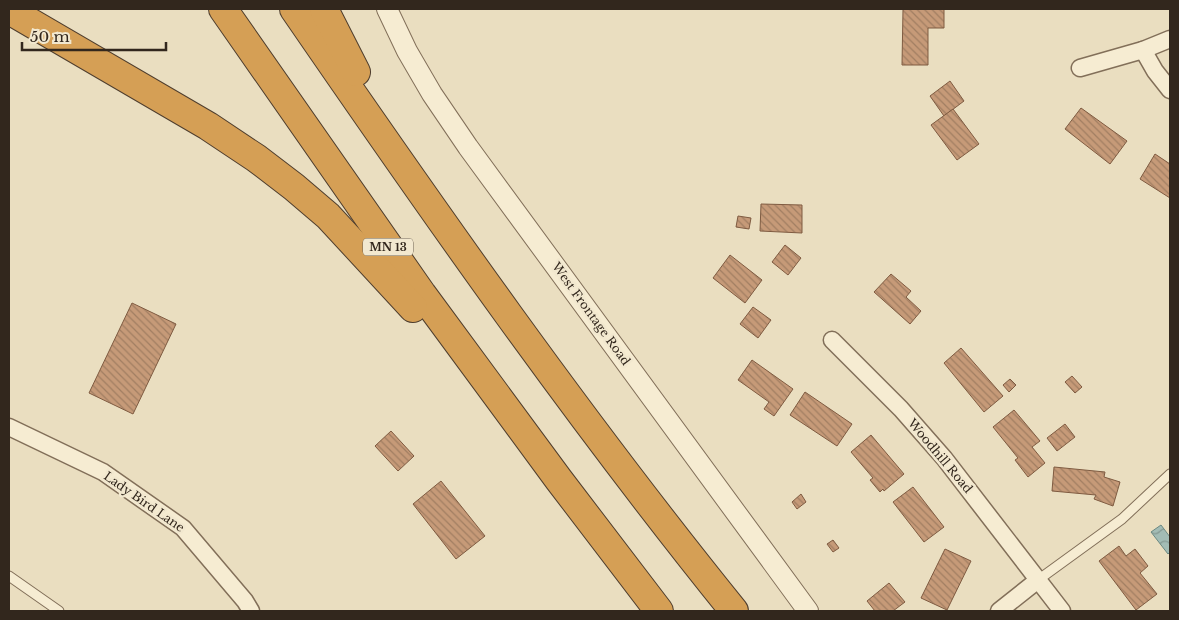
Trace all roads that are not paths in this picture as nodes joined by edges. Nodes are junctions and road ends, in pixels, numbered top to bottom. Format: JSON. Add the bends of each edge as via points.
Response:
{"nodes":[{"id":1,"x":223,"y":9,"type":"edge"},
{"id":2,"x":294,"y":9,"type":"edge"},
{"id":3,"x":324,"y":9,"type":"edge"},
{"id":4,"x":387,"y":9,"type":"edge"},
{"id":5,"x":9,"y":10,"type":"edge"},
{"id":6,"x":1170,"y":39,"type":"edge"},
{"id":7,"x":1143,"y":50,"type":"junction"},
{"id":8,"x":1080,"y":68,"type":"dead end"},
{"id":9,"x":1170,"y":90,"type":"edge"},
{"id":10,"x":413,"y":182,"type":"junction"},
{"id":11,"x":832,"y":340,"type":"dead end"},
{"id":12,"x":9,"y":428,"type":"edge"},
{"id":13,"x":1170,"y":474,"type":"edge"},
{"id":14,"x":559,"y":480,"type":"junction"},
{"id":15,"x":9,"y":576,"type":"edge"},
{"id":16,"x":1038,"y":580,"type":"junction"},
{"id":17,"x":59,"y":611,"type":"edge"},
{"id":18,"x":251,"y":611,"type":"edge"},
{"id":19,"x":659,"y":611,"type":"edge"},
{"id":20,"x":734,"y":611,"type":"edge"},
{"id":21,"x":808,"y":611,"type":"edge"},
{"id":22,"x":999,"y":611,"type":"edge"},
{"id":23,"x":1062,"y":611,"type":"edge"}],
"edges":[{"from":1,"to":14,"type":"highway","number":"MN 13","via":[[369,220]]},
{"from":2,"to":10,"type":"highway"},
{"from":3,"to":10,"type":"highway"},
{"from":4,"to":21,"type":"street","name":"West Frontage Road","via":[[432,94],[468,147]]},
{"from":5,"to":14,"type":"highway","via":[[208,126],[256,158],[328,216],[412,306]]},
{"from":6,"to":7,"type":"street"},
{"from":7,"to":8,"type":"street"},
{"from":7,"to":9,"type":"street"},
{"from":10,"to":20,"type":"highway","via":[[526,339]]},
{"from":11,"to":16,"type":"street","name":"Woodhill Road","via":[[901,409],[944,458]]},
{"from":12,"to":18,"type":"street","name":"Lady Bird Lane","via":[[103,472],[183,528]]},
{"from":13,"to":16,"type":"lane","via":[[1122,519]]},
{"from":14,"to":19,"type":"highway","number":"MN 13"},
{"from":15,"to":17,"type":"lane"},
{"from":16,"to":22,"type":"street"},
{"from":16,"to":23,"type":"street","name":"Woodhill Road"}]}
